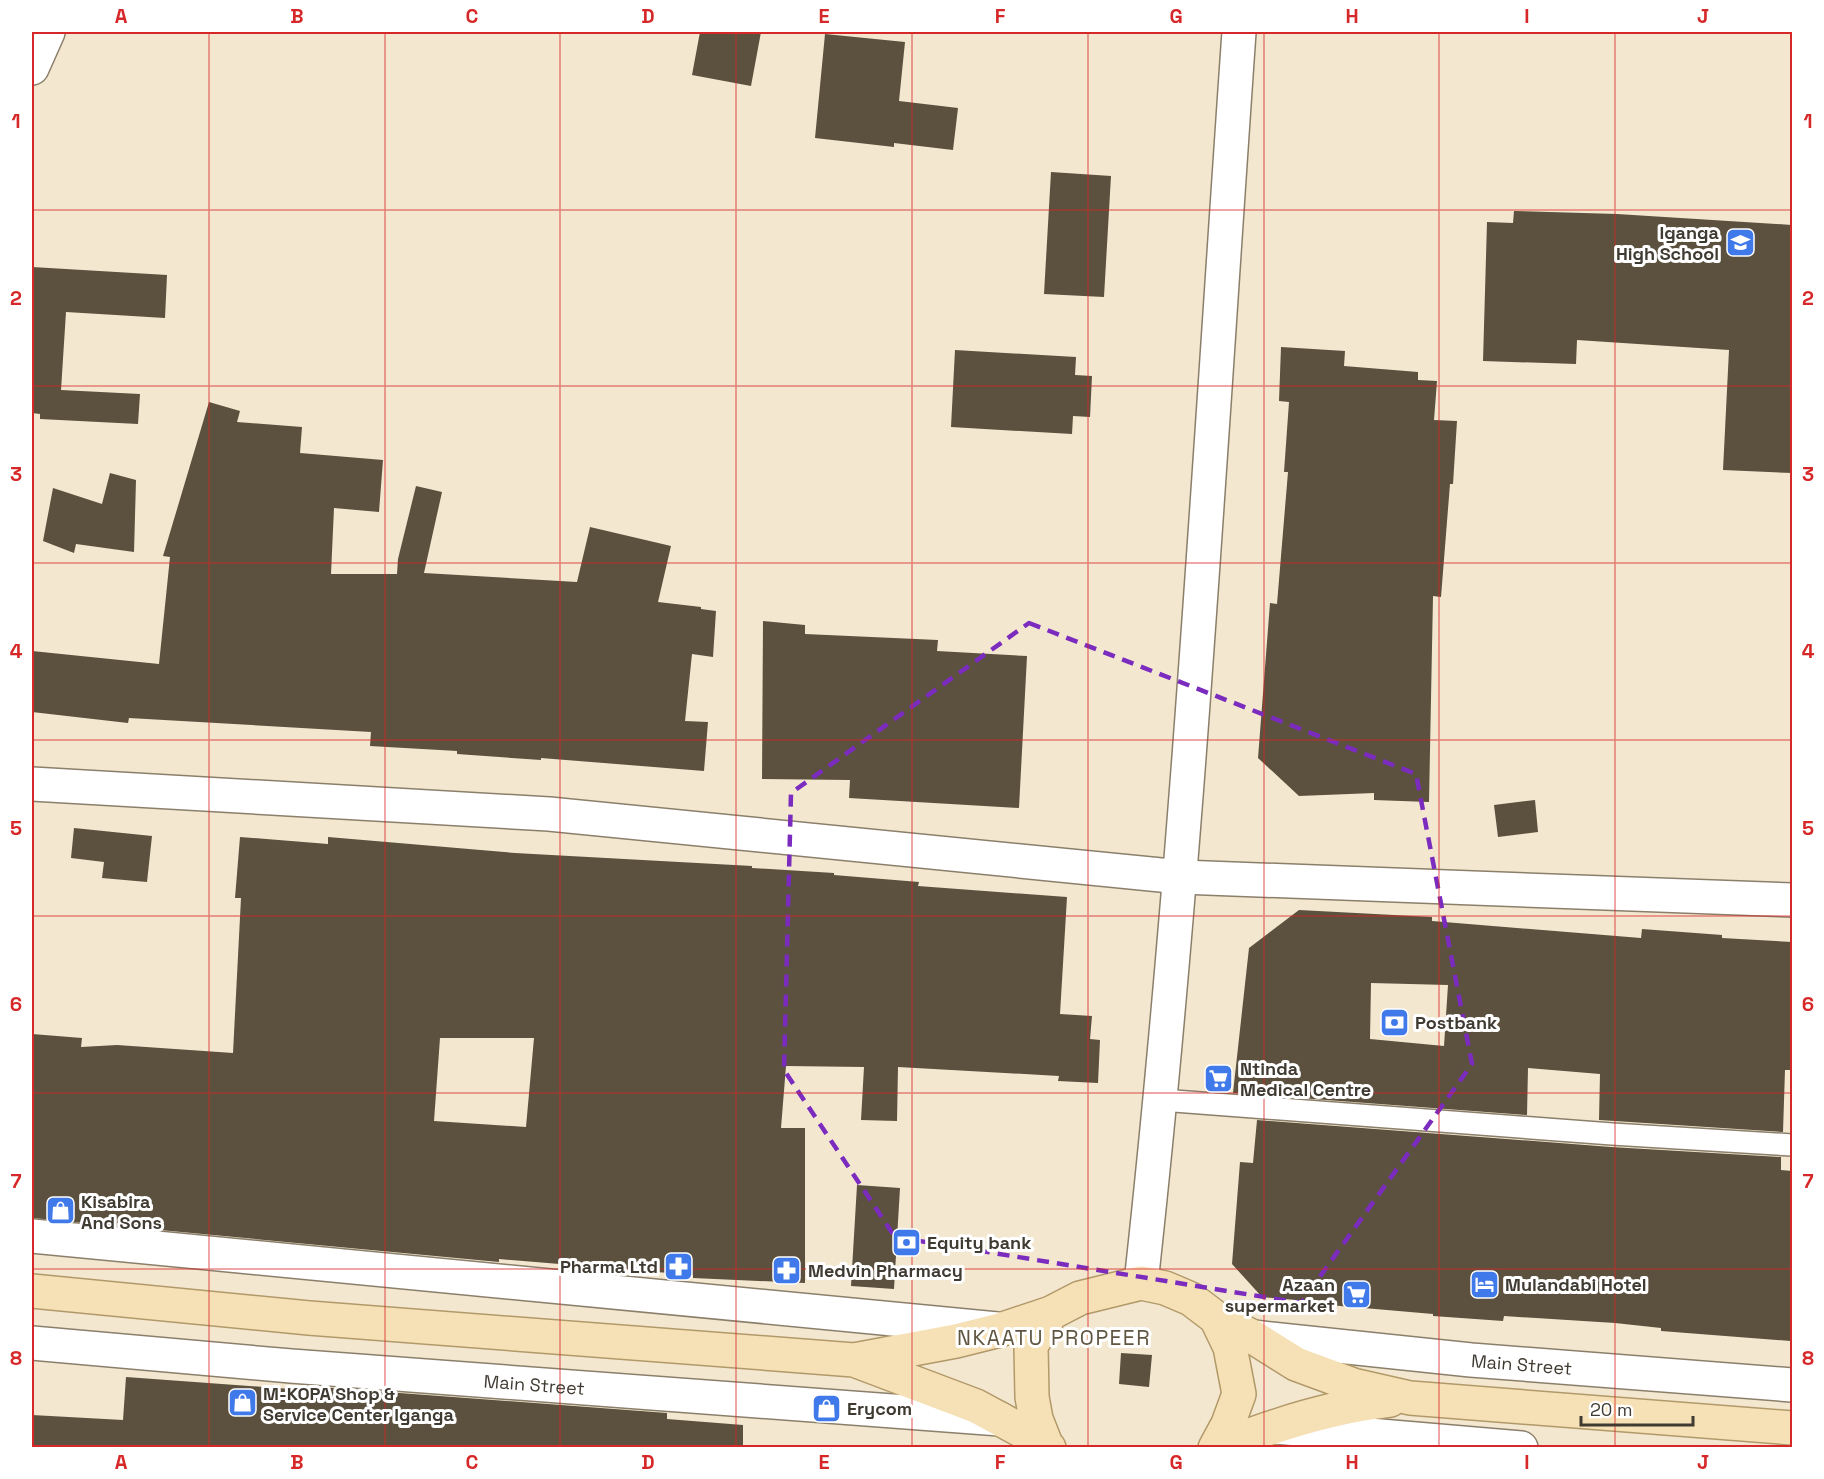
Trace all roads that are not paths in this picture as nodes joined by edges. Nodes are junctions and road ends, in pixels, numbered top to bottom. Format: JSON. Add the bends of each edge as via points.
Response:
{"nodes":[{"id":1,"x":48,"y":32,"type":"edge"},
{"id":2,"x":1239,"y":32,"type":"edge"},
{"id":3,"x":32,"y":68,"type":"edge"},
{"id":4,"x":32,"y":784,"type":"edge"},
{"id":5,"x":1181,"y":877,"type":"junction"},
{"id":6,"x":1792,"y":900,"type":"edge"},
{"id":7,"x":1161,"y":1100,"type":"junction"},
{"id":8,"x":1792,"y":1145,"type":"edge"},
{"id":9,"x":32,"y":1236,"type":"edge"},
{"id":10,"x":1142,"y":1283,"type":"junction"},
{"id":11,"x":32,"y":1291,"type":"edge"},
{"id":12,"x":1051,"y":1313,"type":"junction"},
{"id":13,"x":1216,"y":1318,"type":"junction"},
{"id":14,"x":1000,"y":1330,"type":"junction"},
{"id":15,"x":1253,"y":1337,"type":"junction"},
{"id":16,"x":32,"y":1344,"type":"edge"},
{"id":17,"x":854,"y":1360,"type":"junction"},
{"id":18,"x":1792,"y":1385,"type":"edge"},
{"id":19,"x":1410,"y":1398,"type":"junction"},
{"id":20,"x":1002,"y":1419,"type":"junction"},
{"id":21,"x":1273,"y":1427,"type":"junction"},
{"id":22,"x":1792,"y":1428,"type":"edge"},
{"id":23,"x":1048,"y":1447,"type":"edge"},
{"id":24,"x":1216,"y":1448,"type":"edge"},
{"id":25,"x":1521,"y":1448,"type":"edge"}],
"edges":[{"from":1,"to":3,"type":"street"},
{"from":2,"to":5,"type":"street"},
{"from":4,"to":5,"type":"street","via":[[549,814]]},
{"from":5,"to":6,"type":"street"},
{"from":5,"to":7,"type":"street"},
{"from":7,"to":8,"type":"lane"},
{"from":7,"to":10,"type":"street"},
{"from":9,"to":14,"type":"street","name":"Main Street"},
{"from":10,"to":12,"type":"main road","name":"Main Street","via":[[1080,1298]]},
{"from":10,"to":13,"type":"main road","name":"Main Street","via":[[1191,1299]]},
{"from":11,"to":17,"type":"main road","name":"Main Street","via":[[309,1318]]},
{"from":12,"to":14,"type":"main road","name":"Main Street"},
{"from":12,"to":23,"type":"main road","name":"Main Street","via":[[1031,1346],[1032,1397]]},
{"from":13,"to":15,"type":"main road","name":"Main Street"},
{"from":13,"to":24,"type":"main road","name":"Main Street","via":[[1230,1347],[1239,1394]]},
{"from":14,"to":17,"type":"main road","name":"Main Street"},
{"from":15,"to":18,"type":"street","name":"Main Street","via":[[1471,1360]]},
{"from":15,"to":19,"type":"main road","name":"Main Street","via":[[1296,1364],[1353,1385]]},
{"from":16,"to":20,"type":"street","name":"Main Street"},
{"from":17,"to":20,"type":"main road","name":"Main Street"},
{"from":19,"to":21,"type":"main road","name":"Main Street","via":[[1324,1412]]},
{"from":19,"to":22,"type":"main road","name":"Main Street"},
{"from":20,"to":23,"type":"main road","name":"Main Street"},
{"from":21,"to":24,"type":"main road","name":"Main Street"},
{"from":21,"to":25,"type":"street","name":"Main Street"}]}
